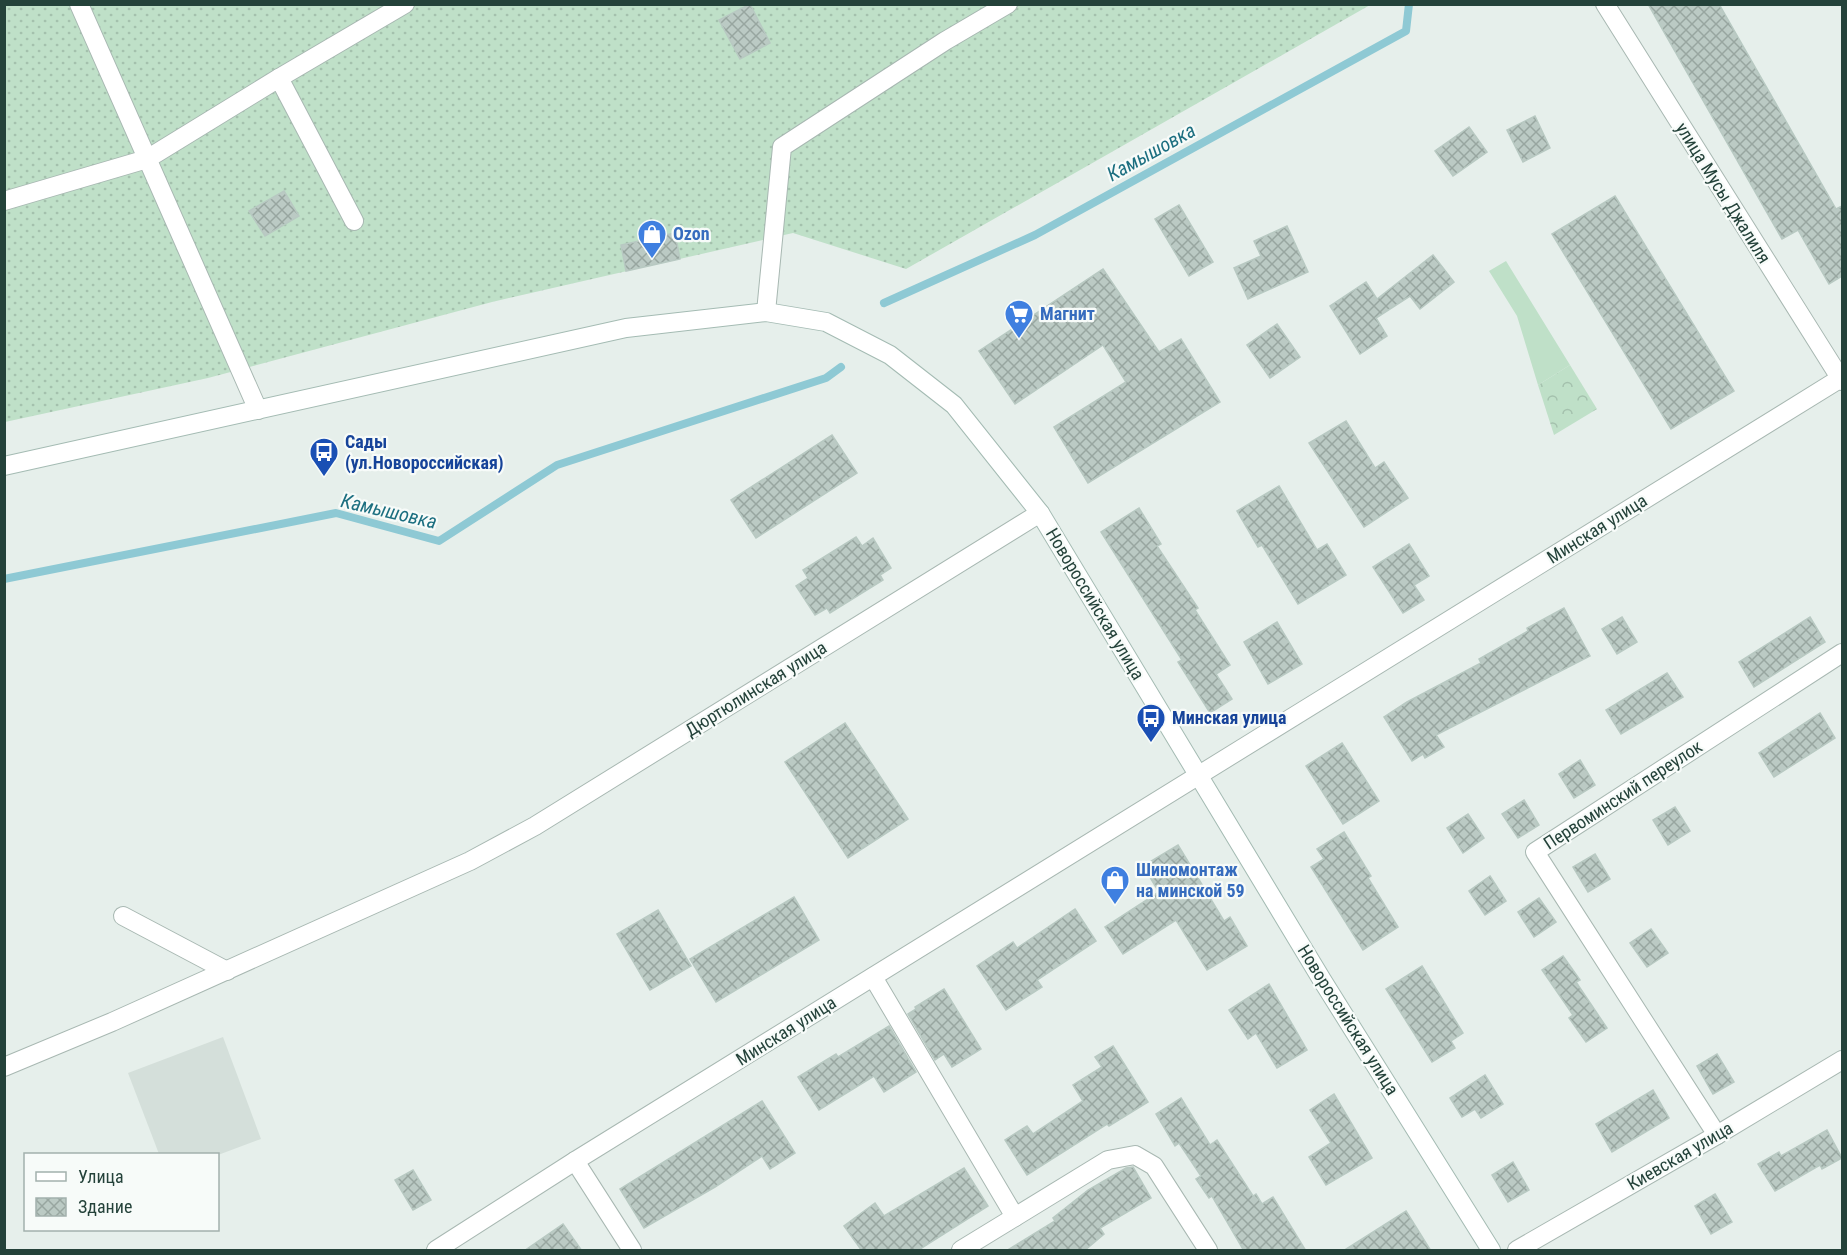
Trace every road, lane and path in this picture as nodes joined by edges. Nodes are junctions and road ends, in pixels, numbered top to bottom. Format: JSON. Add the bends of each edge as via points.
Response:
{"nodes":[{"id":1,"x":79,"y":4,"type":"edge"},
{"id":2,"x":405,"y":4,"type":"edge"},
{"id":3,"x":1008,"y":4,"type":"edge"},
{"id":4,"x":1605,"y":4,"type":"edge"},
{"id":5,"x":279,"y":78,"type":"junction"},
{"id":6,"x":147,"y":159,"type":"junction"},
{"id":7,"x":4,"y":201,"type":"edge"},
{"id":8,"x":354,"y":221,"type":"dead end"},
{"id":9,"x":766,"y":312,"type":"junction"},
{"id":10,"x":1842,"y":379,"type":"edge"},
{"id":11,"x":258,"y":410,"type":"junction"},
{"id":12,"x":4,"y":466,"type":"edge"},
{"id":13,"x":1040,"y":513,"type":"junction"},
{"id":14,"x":1842,"y":653,"type":"edge"},
{"id":15,"x":1199,"y":776,"type":"junction"},
{"id":16,"x":123,"y":916,"type":"dead end"},
{"id":17,"x":227,"y":971,"type":"junction"},
{"id":18,"x":873,"y":977,"type":"junction"},
{"id":19,"x":1842,"y":1060,"type":"edge"},
{"id":20,"x":4,"y":1068,"type":"edge"},
{"id":21,"x":1717,"y":1135,"type":"junction"},
{"id":22,"x":575,"y":1161,"type":"junction"},
{"id":23,"x":1015,"y":1217,"type":"junction"},
{"id":24,"x":436,"y":1251,"type":"edge"},
{"id":25,"x":632,"y":1251,"type":"edge"},
{"id":26,"x":961,"y":1251,"type":"edge"},
{"id":27,"x":1208,"y":1251,"type":"edge"},
{"id":28,"x":1491,"y":1251,"type":"edge"},
{"id":29,"x":1517,"y":1251,"type":"edge"}],
"edges":[{"from":1,"to":6,"type":"street"},
{"from":2,"to":5,"type":"street"},
{"from":3,"to":9,"type":"street","via":[[782,147]]},
{"from":4,"to":10,"type":"street","name":"улица Мусы Джалиля"},
{"from":5,"to":6,"type":"street"},
{"from":5,"to":8,"type":"street"},
{"from":6,"to":7,"type":"street"},
{"from":6,"to":11,"type":"street"},
{"from":9,"to":11,"type":"street","name":"Новороссийская улица","via":[[626,328]]},
{"from":9,"to":13,"type":"street","name":"Новороссийская улица","via":[[826,322],[890,355],[954,405]]},
{"from":10,"to":15,"type":"street","name":"Минская улица"},
{"from":11,"to":12,"type":"street","name":"Новороссийская улица"},
{"from":13,"to":15,"type":"street","name":"Новороссийская улица"},
{"from":13,"to":17,"type":"street","name":"Дюртюлинская улица","via":[[535,826],[470,861]]},
{"from":14,"to":21,"type":"street","name":"Первоминский переулок","via":[[1535,852]]},
{"from":15,"to":18,"type":"street","name":"Минская улица"},
{"from":15,"to":28,"type":"street","name":"Новороссийская улица"},
{"from":16,"to":17,"type":"street"},
{"from":17,"to":20,"type":"street","name":"Дюртюлинская улица"},
{"from":18,"to":22,"type":"street","name":"Минская улица"},
{"from":18,"to":23,"type":"street"},
{"from":19,"to":21,"type":"street","name":"Киевская улица"},
{"from":21,"to":29,"type":"street","name":"Киевская улица"},
{"from":22,"to":24,"type":"street","name":"Минская улица"},
{"from":22,"to":25,"type":"street"},
{"from":23,"to":26,"type":"street"},
{"from":23,"to":27,"type":"street","via":[[1108,1160],[1135,1155],[1154,1166]]}]}
